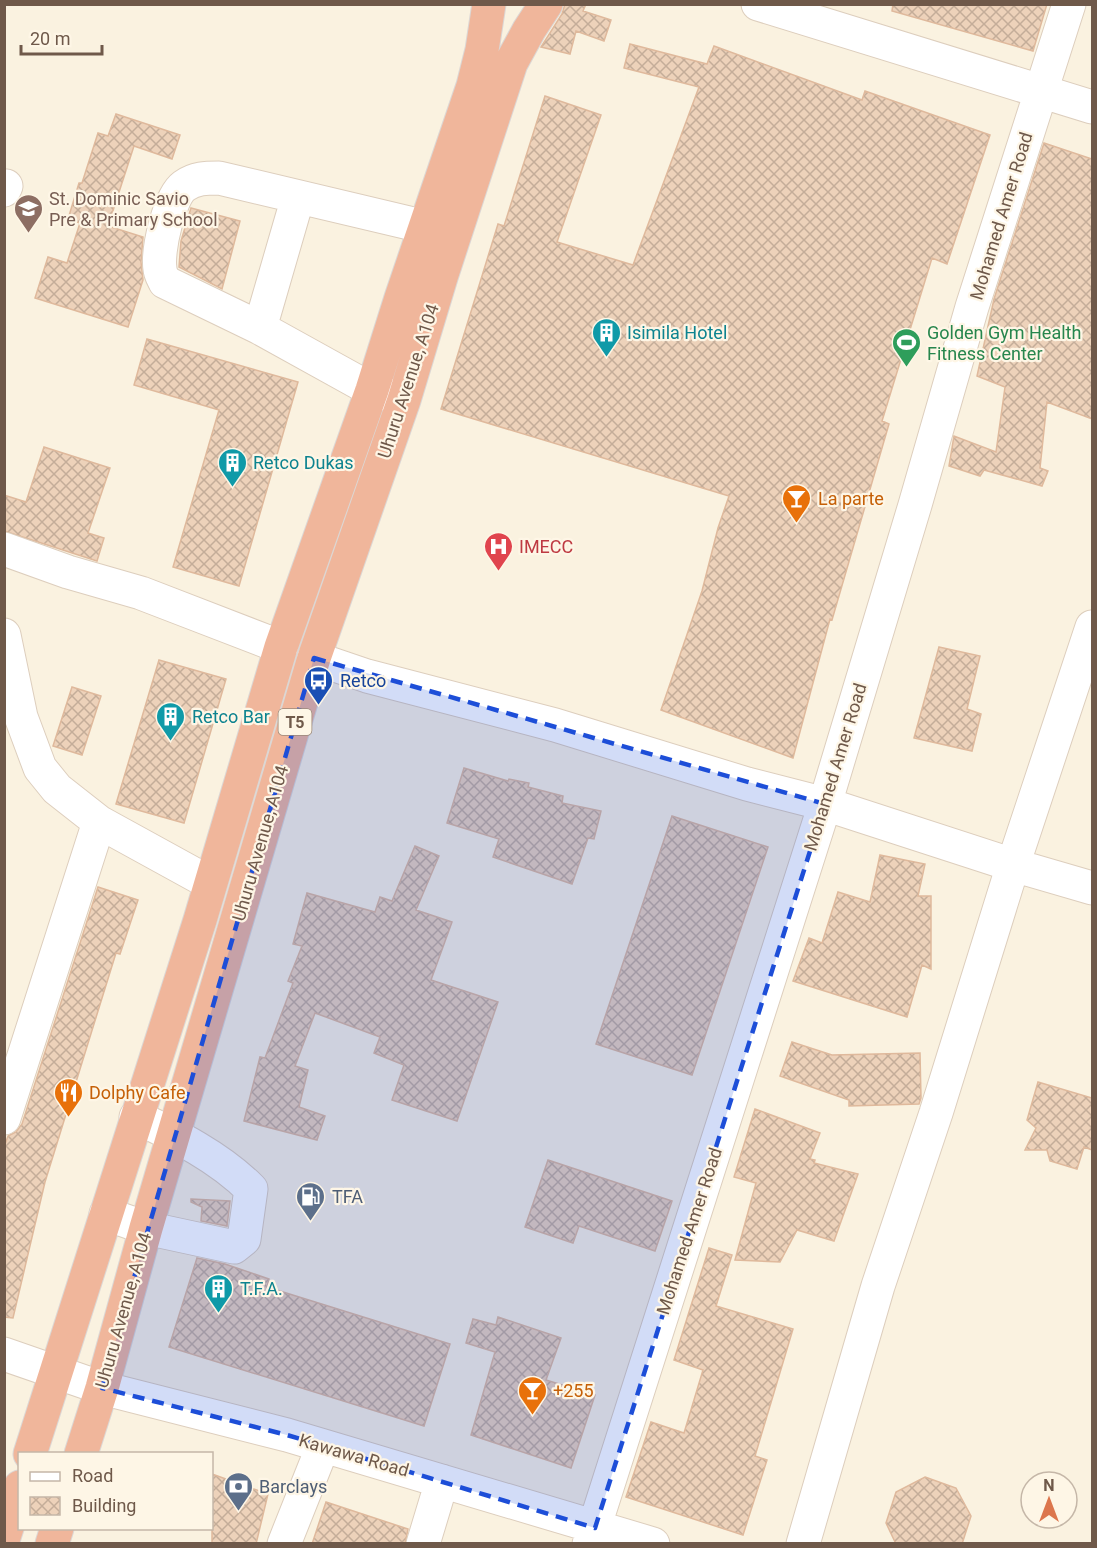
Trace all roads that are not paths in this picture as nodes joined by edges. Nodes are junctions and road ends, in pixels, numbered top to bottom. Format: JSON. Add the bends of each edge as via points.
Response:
{"nodes":[{"id":1,"x":489,"y":4,"type":"edge"},
{"id":2,"x":546,"y":4,"type":"edge"},
{"id":3,"x":758,"y":4,"type":"edge"},
{"id":4,"x":1068,"y":4,"type":"edge"},
{"id":5,"x":1040,"y":90,"type":"junction"},
{"id":6,"x":1092,"y":107,"type":"edge"},
{"id":7,"x":298,"y":196,"type":"junction"},
{"id":8,"x":426,"y":227,"type":"junction"},
{"id":9,"x":260,"y":328,"type":"junction"},
{"id":10,"x":372,"y":390,"type":"junction"},
{"id":11,"x":404,"y":400,"type":"junction"},
{"id":12,"x":4,"y":549,"type":"edge"},
{"id":13,"x":1092,"y":627,"type":"edge"},
{"id":14,"x":4,"y":635,"type":"edge"},
{"id":15,"x":281,"y":647,"type":"junction"},
{"id":16,"x":314,"y":658,"type":"junction"},
{"id":17,"x":825,"y":804,"type":"junction"},
{"id":18,"x":99,"y":822,"type":"junction"},
{"id":19,"x":1013,"y":865,"type":"junction"},
{"id":20,"x":210,"y":883,"type":"junction"},
{"id":21,"x":1092,"y":888,"type":"edge"},
{"id":22,"x":136,"y":1117,"type":"junction"},
{"id":23,"x":4,"y":1118,"type":"edge"},
{"id":24,"x":174,"y":1134,"type":"junction"},
{"id":25,"x":106,"y":1214,"type":"junction"},
{"id":26,"x":147,"y":1228,"type":"junction"},
{"id":27,"x":4,"y":1354,"type":"edge"},
{"id":28,"x":54,"y":1372,"type":"junction"},
{"id":29,"x":102,"y":1388,"type":"junction"},
{"id":30,"x":323,"y":1446,"type":"junction"},
{"id":31,"x":31,"y":1452,"type":"edge"},
{"id":32,"x":82,"y":1452,"type":"edge"},
{"id":33,"x":442,"y":1481,"type":"junction"},
{"id":34,"x":18,"y":1493,"type":"edge"},
{"id":35,"x":592,"y":1536,"type":"edge"},
{"id":36,"x":4,"y":1537,"type":"edge"},
{"id":37,"x":284,"y":1544,"type":"edge"},
{"id":38,"x":423,"y":1544,"type":"edge"},
{"id":39,"x":653,"y":1544,"type":"edge"},
{"id":40,"x":803,"y":1544,"type":"edge"}],
"edges":[{"from":1,"to":8,"type":"highway","name":"Uhuru Avenue, A104","number":"T5","via":[[473,86]]},
{"from":2,"to":11,"type":"highway","name":"Uhuru Avenue, A104","number":"T5","via":[[511,63]]},
{"from":3,"to":5,"type":"street"},
{"from":4,"to":5,"type":"street","name":"Mohamed Amer Road"},
{"from":5,"to":6,"type":"street"},
{"from":5,"to":17,"type":"street","name":"Mohamed Amer Road"},
{"from":7,"to":8,"type":"street"},
{"from":7,"to":9,"type":"street"},
{"from":7,"to":9,"type":"street","via":[[219,178],[198,178],[182,187],[171,207],[160,246],[159,269],[165,282]]},
{"from":8,"to":10,"type":"highway","name":"Uhuru Avenue, A104","number":"T5"},
{"from":9,"to":10,"type":"street"},
{"from":10,"to":11,"type":"street"},
{"from":10,"to":15,"type":"highway","name":"Uhuru Avenue, A104","number":"T5"},
{"from":11,"to":16,"type":"highway","name":"Uhuru Avenue, A104","number":"T5"},
{"from":12,"to":15,"type":"street","via":[[141,594]]},
{"from":13,"to":19,"type":"street"},
{"from":14,"to":18,"type":"street","via":[[21,717],[40,768],[57,789]]},
{"from":15,"to":20,"type":"highway","name":"Uhuru Avenue, A104","number":"T5"},
{"from":16,"to":17,"type":"street"},
{"from":16,"to":24,"type":"highway","name":"Uhuru Avenue, A104","number":"T5"},
{"from":17,"to":19,"type":"street"},
{"from":17,"to":35,"type":"street","name":"Mohamed Amer Road"},
{"from":18,"to":20,"type":"street"},
{"from":18,"to":23,"type":"street"},
{"from":19,"to":21,"type":"street"},
{"from":19,"to":40,"type":"street","via":[[878,1286]]},
{"from":20,"to":22,"type":"highway","name":"Uhuru Avenue, A104","number":"T5"},
{"from":22,"to":24,"type":"street"},
{"from":22,"to":25,"type":"highway","name":"Uhuru Avenue, A104","number":"T5"},
{"from":24,"to":26,"type":"highway","name":"Uhuru Avenue, A104","number":"T5"},
{"from":24,"to":26,"type":"street","via":[[251,1189],[244,1239],[234,1247]]},
{"from":25,"to":26,"type":"street"},
{"from":25,"to":28,"type":"highway","name":"Uhuru Avenue, A104","number":"T5"},
{"from":26,"to":29,"type":"highway","name":"Uhuru Avenue, A104","number":"T5"},
{"from":27,"to":28,"type":"street","name":"Kawawa Road"},
{"from":28,"to":29,"type":"street","name":"Kawawa Road"},
{"from":28,"to":31,"type":"highway","name":"Uhuru Avenue, A104","number":"T5"},
{"from":29,"to":30,"type":"street","name":"Kawawa Road"},
{"from":29,"to":32,"type":"highway","name":"Uhuru Avenue, A104","number":"T5"},
{"from":30,"to":33,"type":"street","name":"Kawawa Road"},
{"from":30,"to":37,"type":"street"},
{"from":33,"to":35,"type":"street","name":"Kawawa Road"},
{"from":33,"to":38,"type":"street"},
{"from":34,"to":36,"type":"highway"},
{"from":35,"to":39,"type":"street","name":"Kawawa Road"}]}
